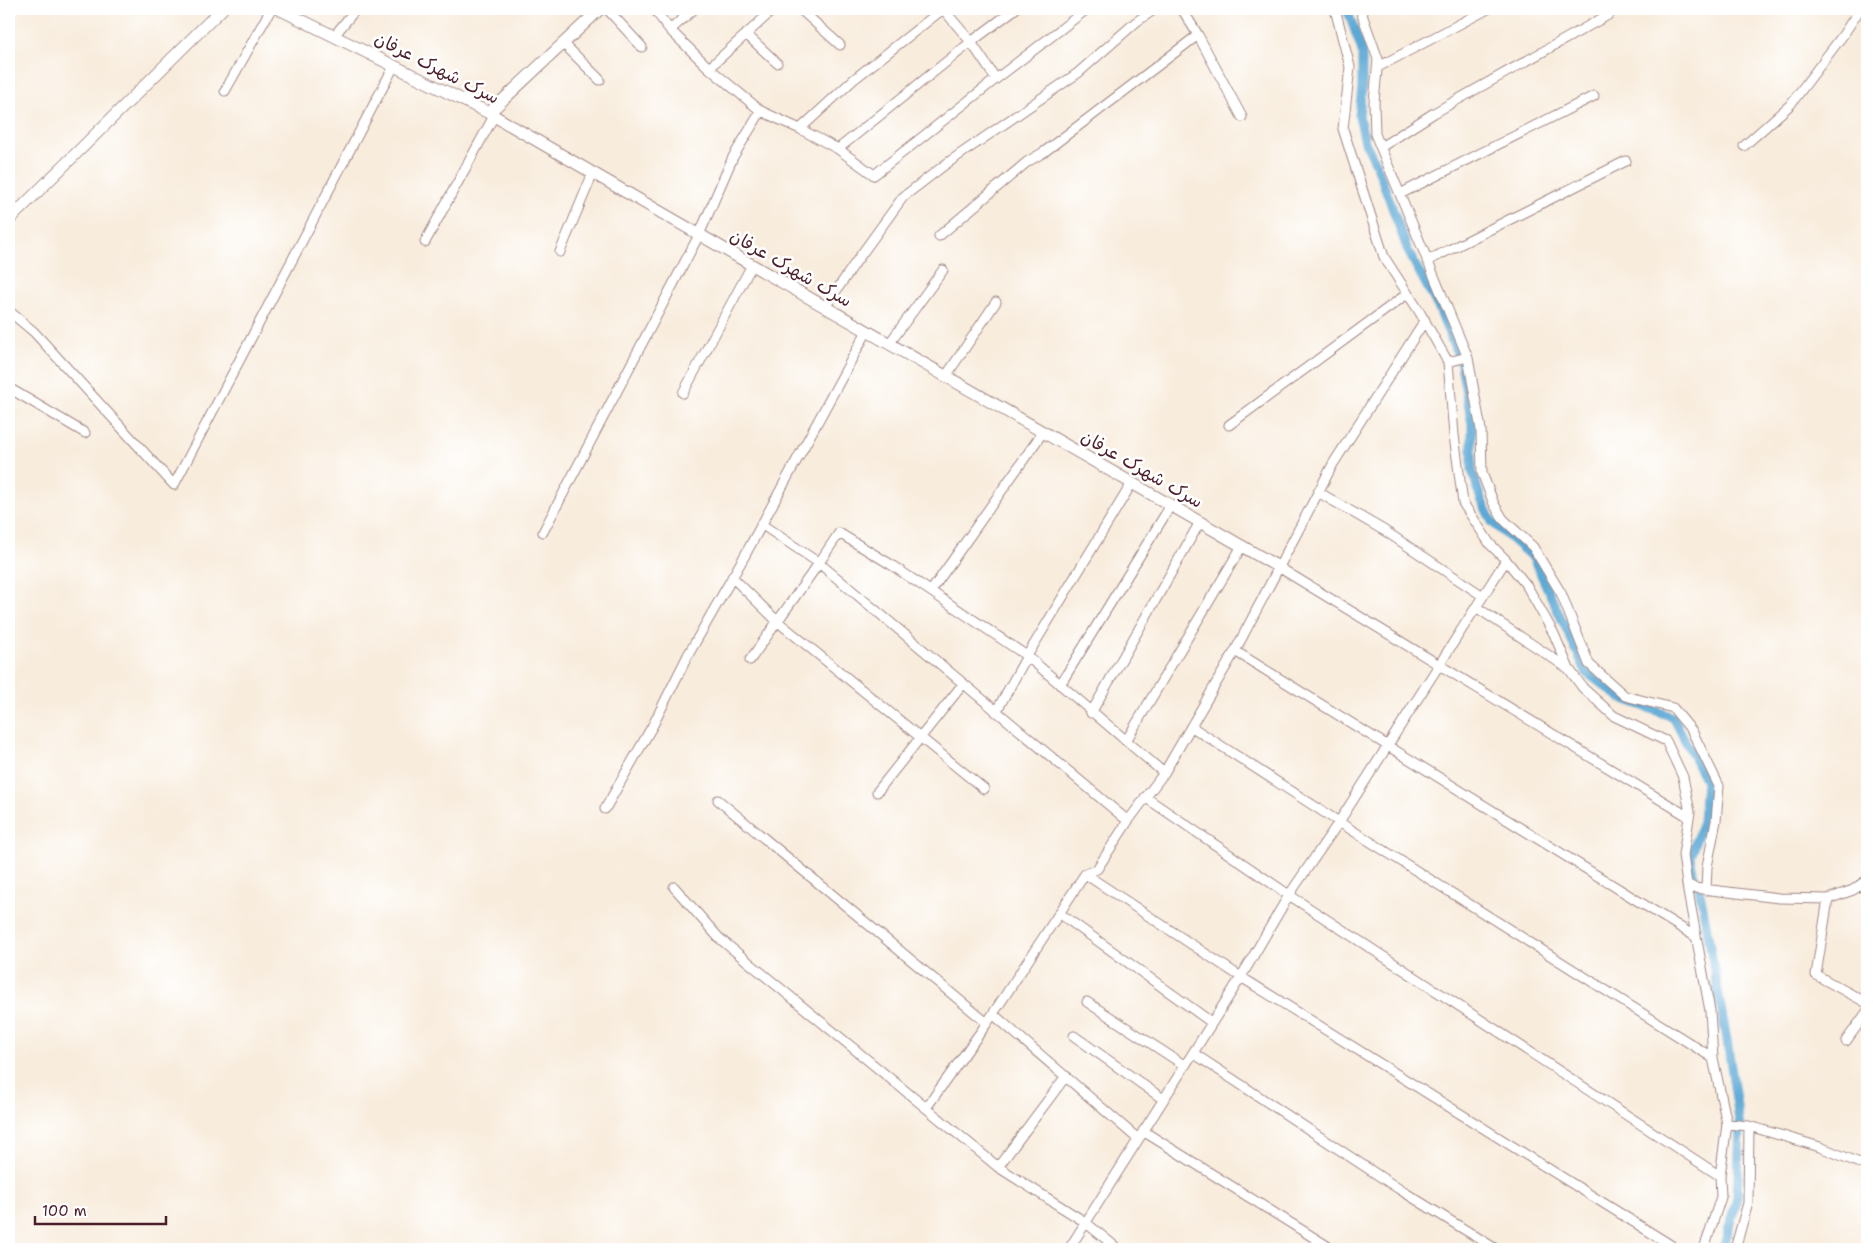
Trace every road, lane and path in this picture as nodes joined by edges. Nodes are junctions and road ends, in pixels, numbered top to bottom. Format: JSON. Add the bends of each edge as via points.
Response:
{"nodes":[{"id":1,"x":222,"y":9,"type":"edge"},
{"id":2,"x":271,"y":9,"type":"edge"},
{"id":3,"x":279,"y":9,"type":"edge"},
{"id":4,"x":356,"y":9,"type":"edge"},
{"id":5,"x":600,"y":9,"type":"edge"},
{"id":6,"x":607,"y":9,"type":"edge"},
{"id":7,"x":654,"y":9,"type":"edge"},
{"id":8,"x":694,"y":9,"type":"edge"},
{"id":9,"x":774,"y":9,"type":"edge"},
{"id":10,"x":800,"y":9,"type":"edge"},
{"id":11,"x":944,"y":9,"type":"edge"},
{"id":12,"x":1016,"y":9,"type":"edge"},
{"id":13,"x":1087,"y":9,"type":"edge"},
{"id":14,"x":1156,"y":9,"type":"edge"},
{"id":15,"x":1182,"y":9,"type":"edge"},
{"id":16,"x":1335,"y":9,"type":"edge"},
{"id":17,"x":1360,"y":9,"type":"edge"},
{"id":18,"x":1488,"y":9,"type":"edge"},
{"id":19,"x":1615,"y":9,"type":"edge"},
{"id":20,"x":1858,"y":10,"type":"edge"},
{"id":21,"x":670,"y":30,"type":"junction"},
{"id":22,"x":746,"y":34,"type":"junction"},
{"id":23,"x":1198,"y":35,"type":"junction"},
{"id":24,"x":334,"y":36,"type":"junction"},
{"id":25,"x":564,"y":42,"type":"junction"},
{"id":26,"x":971,"y":42,"type":"junction"},
{"id":27,"x":840,"y":45,"type":"dead end"},
{"id":28,"x":642,"y":47,"type":"dead end"},
{"id":29,"x":777,"y":64,"type":"dead end"},
{"id":30,"x":394,"y":66,"type":"junction"},
{"id":31,"x":1378,"y":67,"type":"junction"},
{"id":32,"x":709,"y":68,"type":"junction"},
{"id":33,"x":996,"y":78,"type":"junction"},
{"id":34,"x":600,"y":80,"type":"dead end"},
{"id":35,"x":224,"y":91,"type":"dead end"},
{"id":36,"x":1594,"y":96,"type":"dead end"},
{"id":37,"x":761,"y":111,"type":"junction"},
{"id":38,"x":492,"y":114,"type":"junction"},
{"id":39,"x":1242,"y":117,"type":"dead end"},
{"id":40,"x":800,"y":129,"type":"junction"},
{"id":41,"x":1744,"y":146,"type":"dead end"},
{"id":42,"x":1380,"y":147,"type":"junction"},
{"id":43,"x":838,"y":149,"type":"junction"},
{"id":44,"x":1626,"y":162,"type":"dead end"},
{"id":45,"x":593,"y":173,"type":"junction"},
{"id":46,"x":1400,"y":194,"type":"junction"},
{"id":47,"x":9,"y":220,"type":"edge"},
{"id":48,"x":699,"y":235,"type":"junction"},
{"id":49,"x":939,"y":236,"type":"dead end"},
{"id":50,"x":425,"y":242,"type":"dead end"},
{"id":51,"x":560,"y":252,"type":"dead end"},
{"id":52,"x":1427,"y":261,"type":"junction"},
{"id":53,"x":752,"y":265,"type":"junction"},
{"id":54,"x":943,"y":270,"type":"dead end"},
{"id":55,"x":1407,"y":294,"type":"junction"},
{"id":56,"x":996,"y":302,"type":"dead end"},
{"id":57,"x":826,"y":308,"type":"junction"},
{"id":58,"x":9,"y":311,"type":"edge"},
{"id":59,"x":1425,"y":320,"type":"junction"},
{"id":60,"x":867,"y":331,"type":"junction"},
{"id":61,"x":889,"y":344,"type":"junction"},
{"id":62,"x":1467,"y":357,"type":"junction"},
{"id":63,"x":1448,"y":362,"type":"junction"},
{"id":64,"x":946,"y":376,"type":"junction"},
{"id":65,"x":9,"y":388,"type":"edge"},
{"id":66,"x":683,"y":393,"type":"dead end"},
{"id":67,"x":1229,"y":425,"type":"dead end"},
{"id":68,"x":1043,"y":432,"type":"junction"},
{"id":69,"x":85,"y":433,"type":"dead end"},
{"id":70,"x":1132,"y":483,"type":"junction"},
{"id":71,"x":1318,"y":492,"type":"junction"},
{"id":72,"x":1171,"y":505,"type":"junction"},
{"id":73,"x":1200,"y":522,"type":"junction"},
{"id":74,"x":761,"y":524,"type":"junction"},
{"id":75,"x":543,"y":532,"type":"dead end"},
{"id":76,"x":1242,"y":546,"type":"junction"},
{"id":77,"x":1506,"y":560,"type":"junction"},
{"id":78,"x":819,"y":564,"type":"junction"},
{"id":79,"x":1280,"y":568,"type":"junction"},
{"id":80,"x":732,"y":577,"type":"junction"},
{"id":81,"x":931,"y":590,"type":"junction"},
{"id":82,"x":1483,"y":596,"type":"junction"},
{"id":83,"x":1476,"y":607,"type":"junction"},
{"id":84,"x":777,"y":621,"type":"junction"},
{"id":85,"x":1235,"y":651,"type":"junction"},
{"id":86,"x":1027,"y":656,"type":"junction"},
{"id":87,"x":750,"y":660,"type":"dead end"},
{"id":88,"x":1439,"y":665,"type":"junction"},
{"id":89,"x":1568,"y":669,"type":"junction"},
{"id":90,"x":963,"y":684,"type":"junction"},
{"id":91,"x":1060,"y":686,"type":"junction"},
{"id":92,"x":996,"y":712,"type":"junction"},
{"id":93,"x":1091,"y":713,"type":"junction"},
{"id":94,"x":1192,"y":727,"type":"junction"},
{"id":95,"x":921,"y":738,"type":"junction"},
{"id":96,"x":1126,"y":741,"type":"junction"},
{"id":97,"x":1387,"y":746,"type":"junction"},
{"id":98,"x":1164,"y":773,"type":"junction"},
{"id":99,"x":984,"y":789,"type":"dead end"},
{"id":100,"x":877,"y":792,"type":"dead end"},
{"id":101,"x":1145,"y":797,"type":"junction"},
{"id":102,"x":718,"y":800,"type":"dead end"},
{"id":103,"x":605,"y":809,"type":"dead end"},
{"id":104,"x":1689,"y":817,"type":"junction"},
{"id":105,"x":1128,"y":821,"type":"junction"},
{"id":106,"x":1339,"y":822,"type":"junction"},
{"id":107,"x":1085,"y":874,"type":"junction"},
{"id":108,"x":1867,"y":880,"type":"edge"},
{"id":109,"x":674,"y":886,"type":"dead end"},
{"id":110,"x":1691,"y":886,"type":"junction"},
{"id":111,"x":1706,"y":890,"type":"junction"},
{"id":112,"x":1289,"y":895,"type":"junction"},
{"id":113,"x":1828,"y":899,"type":"junction"},
{"id":114,"x":1059,"y":913,"type":"junction"},
{"id":115,"x":1696,"y":937,"type":"junction"},
{"id":116,"x":1241,"y":977,"type":"junction"},
{"id":117,"x":1087,"y":1002,"type":"dead end"},
{"id":118,"x":1867,"y":1003,"type":"edge"},
{"id":119,"x":1867,"y":1012,"type":"edge"},
{"id":120,"x":993,"y":1014,"type":"junction"},
{"id":121,"x":1211,"y":1022,"type":"junction"},
{"id":122,"x":987,"y":1023,"type":"junction"},
{"id":123,"x":1074,"y":1036,"type":"dead end"},
{"id":124,"x":1846,"y":1041,"type":"dead end"},
{"id":125,"x":1193,"y":1053,"type":"junction"},
{"id":126,"x":1713,"y":1058,"type":"junction"},
{"id":127,"x":1184,"y":1065,"type":"junction"},
{"id":128,"x":1066,"y":1076,"type":"junction"},
{"id":129,"x":1163,"y":1099,"type":"junction"},
{"id":130,"x":926,"y":1108,"type":"junction"},
{"id":131,"x":1730,"y":1124,"type":"junction"},
{"id":132,"x":1749,"y":1126,"type":"junction"},
{"id":133,"x":1141,"y":1135,"type":"junction"},
{"id":134,"x":1867,"y":1166,"type":"edge"},
{"id":135,"x":998,"y":1167,"type":"junction"},
{"id":136,"x":1720,"y":1176,"type":"junction"},
{"id":137,"x":1086,"y":1222,"type":"junction"},
{"id":138,"x":1069,"y":1249,"type":"edge"},
{"id":139,"x":1118,"y":1249,"type":"edge"},
{"id":140,"x":1332,"y":1249,"type":"edge"},
{"id":141,"x":1496,"y":1249,"type":"edge"},
{"id":142,"x":1677,"y":1249,"type":"edge"},
{"id":143,"x":1704,"y":1249,"type":"edge"},
{"id":144,"x":1735,"y":1249,"type":"edge"}],
"edges":[{"from":1,"to":47,"type":"street"},
{"from":2,"to":35,"type":"street"},
{"from":3,"to":24,"type":"street","name":"سرک شهرک عرفان"},
{"from":4,"to":24,"type":"street"},
{"from":5,"to":25,"type":"street"},
{"from":6,"to":28,"type":"street"},
{"from":7,"to":21,"type":"street"},
{"from":8,"to":21,"type":"street"},
{"from":9,"to":22,"type":"street"},
{"from":10,"to":27,"type":"street"},
{"from":11,"to":26,"type":"street"},
{"from":11,"to":40,"type":"street","via":[[853,80]]},
{"from":12,"to":26,"type":"street"},
{"from":13,"to":33,"type":"street"},
{"from":14,"to":57,"type":"street","via":[[1136,22],[1078,73],[903,197]]},
{"from":15,"to":23,"type":"street"},
{"from":16,"to":55,"type":"street","via":[[1350,67],[1343,129],[1384,258]]},
{"from":17,"to":31,"type":"street"},
{"from":18,"to":31,"type":"street"},
{"from":19,"to":42,"type":"street"},
{"from":20,"to":41,"type":"street","via":[[1790,105]]},
{"from":21,"to":32,"type":"street"},
{"from":22,"to":29,"type":"street"},
{"from":22,"to":32,"type":"street"},
{"from":23,"to":39,"type":"street"},
{"from":23,"to":49,"type":"street","via":[[1027,162]]},
{"from":24,"to":30,"type":"street","name":"سرک شهرک عرفان"},
{"from":25,"to":34,"type":"street"},
{"from":25,"to":38,"type":"street"},
{"from":26,"to":33,"type":"street"},
{"from":26,"to":43,"type":"street"},
{"from":30,"to":38,"type":"street","name":"سرک شهرک عرفان"},
{"from":30,"to":58,"type":"street","via":[[174,485],[34,332]]},
{"from":31,"to":42,"type":"street","via":[[1374,102],[1375,134]]},
{"from":32,"to":37,"type":"street"},
{"from":33,"to":43,"type":"street","via":[[874,175]]},
{"from":36,"to":46,"type":"street"},
{"from":37,"to":40,"type":"street"},
{"from":37,"to":48,"type":"street","via":[[733,157]]},
{"from":38,"to":45,"type":"street","name":"سرک شهرک عرفان"},
{"from":38,"to":50,"type":"street"},
{"from":40,"to":43,"type":"street"},
{"from":42,"to":46,"type":"street"},
{"from":44,"to":52,"type":"street"},
{"from":45,"to":48,"type":"street","name":"سرک شهرک عرفان"},
{"from":45,"to":51,"type":"street"},
{"from":46,"to":52,"type":"street"},
{"from":48,"to":53,"type":"street","name":"سرک شهرک عرفان"},
{"from":48,"to":75,"type":"street"},
{"from":52,"to":62,"type":"street"},
{"from":53,"to":57,"type":"street","name":"سرک شهرک عرفان"},
{"from":53,"to":66,"type":"street"},
{"from":54,"to":61,"type":"street"},
{"from":55,"to":59,"type":"street"},
{"from":55,"to":67,"type":"street"},
{"from":56,"to":64,"type":"street"},
{"from":57,"to":60,"type":"street","name":"سرک شهرک عرفان"},
{"from":59,"to":63,"type":"street"},
{"from":59,"to":71,"type":"street"},
{"from":60,"to":61,"type":"street","name":"سرک شهرک عرفان"},
{"from":60,"to":74,"type":"street"},
{"from":61,"to":64,"type":"street","name":"سرک شهرک عرفان"},
{"from":62,"to":63,"type":"street"},
{"from":62,"to":111,"type":"street","via":[[1481,430],[1482,473],[1494,504],[1504,519],[1533,547],[1561,593],[1589,664],[1625,696],[1673,708],[1692,731],[1719,786]]},
{"from":63,"to":77,"type":"street","via":[[1463,503],[1490,544]]},
{"from":64,"to":68,"type":"street","name":"سرک شهرک عرفان"},
{"from":65,"to":69,"type":"street"},
{"from":68,"to":70,"type":"street","name":"سرک شهرک عرفان"},
{"from":68,"to":81,"type":"street"},
{"from":70,"to":72,"type":"street","name":"سرک شهرک عرفان"},
{"from":70,"to":86,"type":"street"},
{"from":71,"to":79,"type":"street"},
{"from":71,"to":82,"type":"street","via":[[1385,531]]},
{"from":72,"to":73,"type":"street","name":"سرک شهرک عرفان"},
{"from":72,"to":91,"type":"street"},
{"from":73,"to":76,"type":"street","name":"سرک شهرک عرفان"},
{"from":73,"to":93,"type":"street"},
{"from":74,"to":78,"type":"street"},
{"from":74,"to":80,"type":"street"},
{"from":76,"to":79,"type":"street","name":"سرک شهرک عرفان"},
{"from":76,"to":96,"type":"street"},
{"from":77,"to":82,"type":"street"},
{"from":77,"to":89,"type":"street","via":[[1527,586],[1554,634]]},
{"from":78,"to":81,"type":"street","via":[[838,533]]},
{"from":78,"to":84,"type":"street"},
{"from":78,"to":90,"type":"street"},
{"from":79,"to":85,"type":"street"},
{"from":79,"to":88,"type":"street"},
{"from":80,"to":84,"type":"street"},
{"from":80,"to":103,"type":"street"},
{"from":81,"to":86,"type":"street"},
{"from":82,"to":83,"type":"street"},
{"from":83,"to":88,"type":"street"},
{"from":83,"to":89,"type":"street"},
{"from":84,"to":87,"type":"street"},
{"from":84,"to":95,"type":"street"},
{"from":85,"to":94,"type":"street"},
{"from":85,"to":97,"type":"street"},
{"from":86,"to":91,"type":"street"},
{"from":86,"to":92,"type":"street"},
{"from":88,"to":97,"type":"street"},
{"from":88,"to":104,"type":"street"},
{"from":89,"to":104,"type":"street","via":[[1583,688],[1614,716],[1666,741],[1683,777]]},
{"from":90,"to":92,"type":"street"},
{"from":90,"to":95,"type":"street"},
{"from":91,"to":93,"type":"street"},
{"from":92,"to":105,"type":"street"},
{"from":93,"to":96,"type":"street"},
{"from":94,"to":98,"type":"street"},
{"from":94,"to":106,"type":"street"},
{"from":95,"to":99,"type":"street"},
{"from":95,"to":100,"type":"street"},
{"from":96,"to":98,"type":"street"},
{"from":97,"to":106,"type":"street"},
{"from":97,"to":115,"type":"street"},
{"from":98,"to":101,"type":"street"},
{"from":101,"to":105,"type":"street"},
{"from":101,"to":112,"type":"street"},
{"from":102,"to":122,"type":"street"},
{"from":104,"to":110,"type":"street","via":[[1683,854]]},
{"from":105,"to":107,"type":"street","via":[[1097,869]]},
{"from":106,"to":112,"type":"street"},
{"from":106,"to":126,"type":"street"},
{"from":107,"to":114,"type":"street"},
{"from":107,"to":116,"type":"street"},
{"from":108,"to":113,"type":"street"},
{"from":109,"to":130,"type":"street","via":[[719,938]]},
{"from":110,"to":111,"type":"street"},
{"from":110,"to":115,"type":"street"},
{"from":111,"to":113,"type":"street","via":[[1779,898]]},
{"from":112,"to":116,"type":"street"},
{"from":112,"to":136,"type":"street"},
{"from":113,"to":118,"type":"street","via":[[1816,975]]},
{"from":114,"to":120,"type":"street"},
{"from":114,"to":121,"type":"street"},
{"from":115,"to":126,"type":"street","via":[[1710,1011]]},
{"from":116,"to":121,"type":"street"},
{"from":116,"to":142,"type":"street"},
{"from":117,"to":127,"type":"street"},
{"from":119,"to":124,"type":"street"},
{"from":120,"to":122,"type":"street"},
{"from":120,"to":128,"type":"street"},
{"from":121,"to":125,"type":"street"},
{"from":122,"to":130,"type":"street"},
{"from":123,"to":129,"type":"street"},
{"from":125,"to":127,"type":"street"},
{"from":125,"to":141,"type":"street"},
{"from":126,"to":131,"type":"street"},
{"from":127,"to":129,"type":"street"},
{"from":128,"to":133,"type":"street"},
{"from":128,"to":135,"type":"street"},
{"from":129,"to":133,"type":"street"},
{"from":130,"to":135,"type":"street"},
{"from":131,"to":132,"type":"street"},
{"from":131,"to":136,"type":"street"},
{"from":132,"to":134,"type":"street","via":[[1820,1147]]},
{"from":132,"to":144,"type":"street","via":[[1748,1203]]},
{"from":133,"to":137,"type":"street"},
{"from":133,"to":140,"type":"street"},
{"from":135,"to":137,"type":"street"},
{"from":136,"to":143,"type":"street","via":[[1721,1197]]},
{"from":137,"to":138,"type":"street"},
{"from":137,"to":139,"type":"street"}]}
